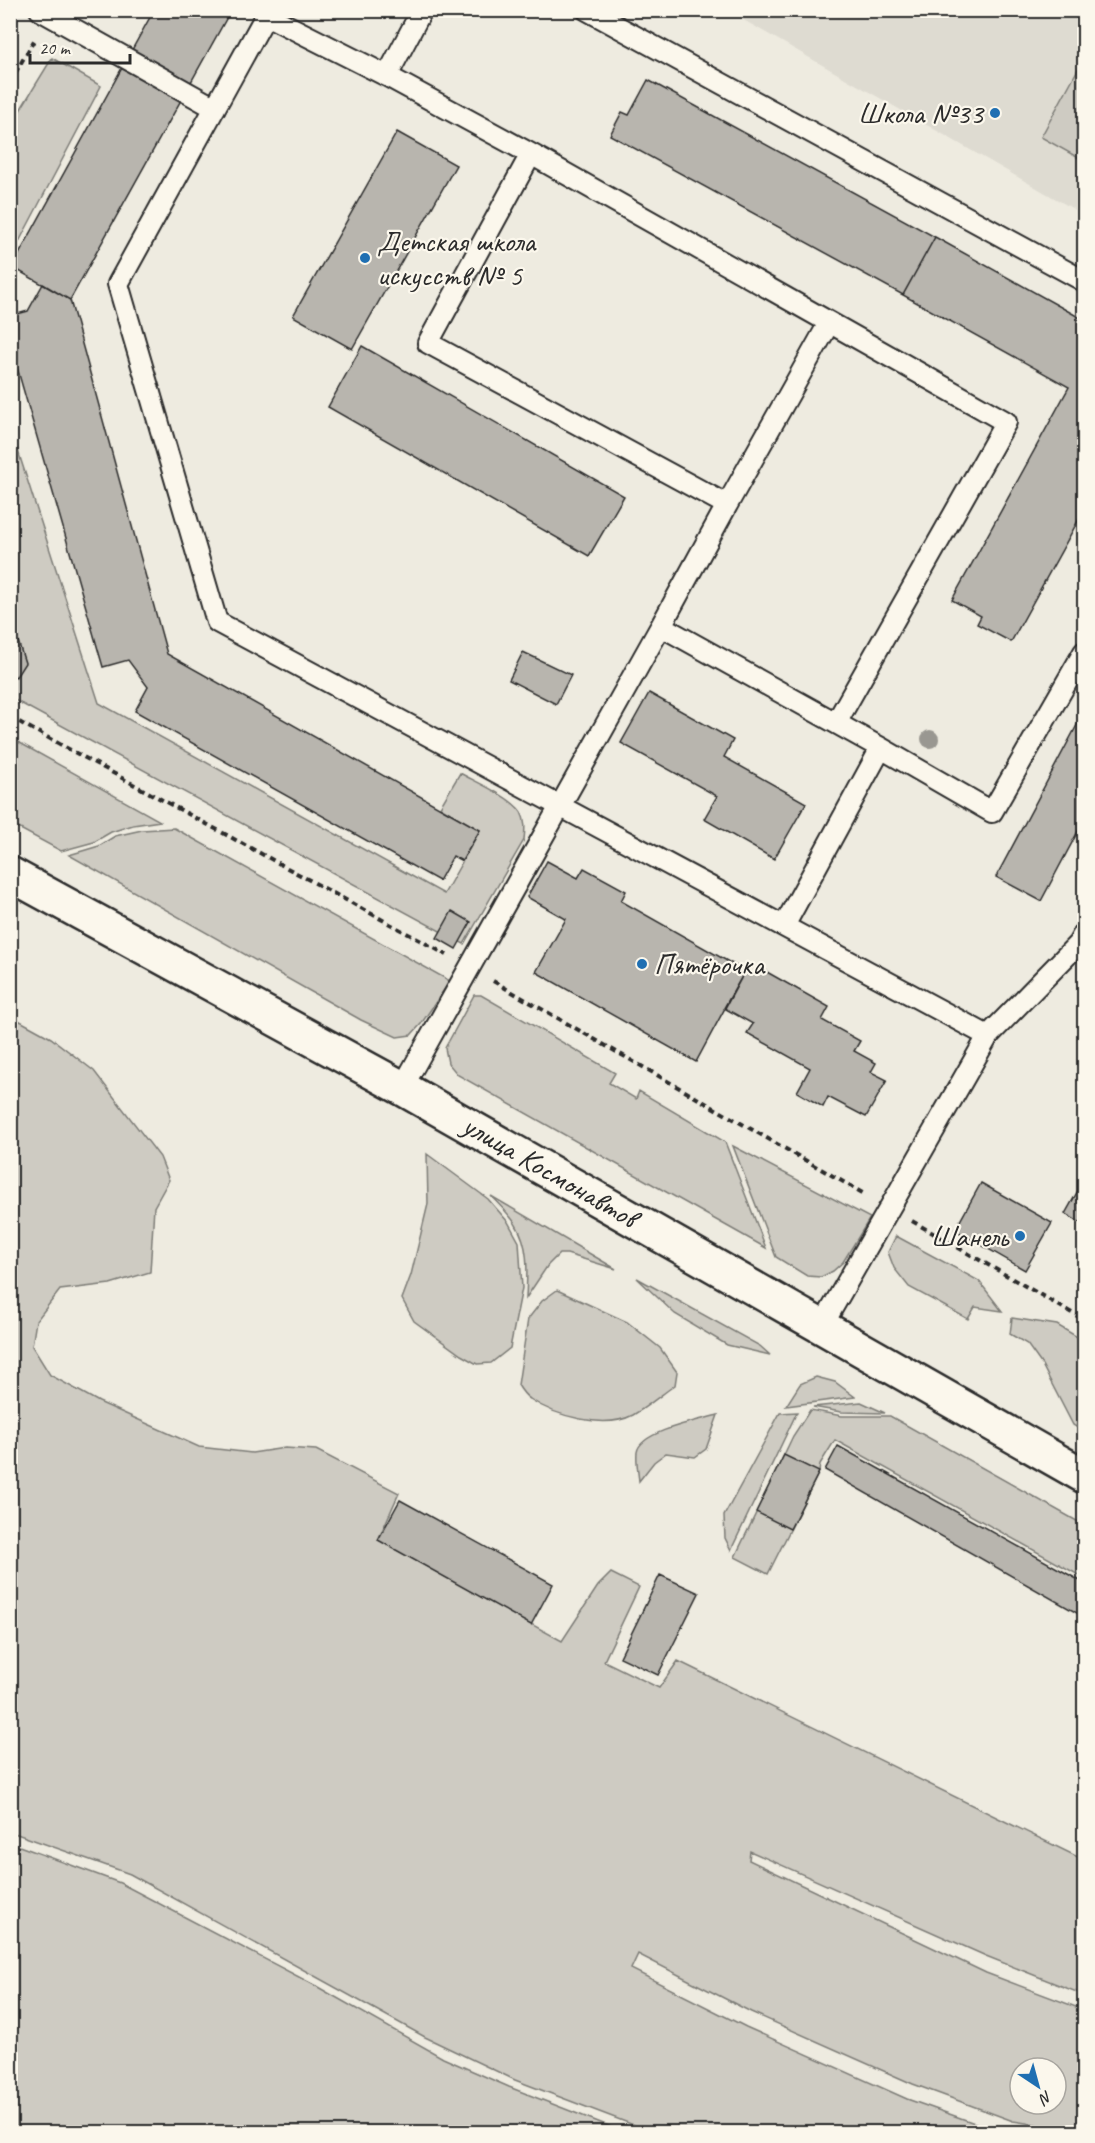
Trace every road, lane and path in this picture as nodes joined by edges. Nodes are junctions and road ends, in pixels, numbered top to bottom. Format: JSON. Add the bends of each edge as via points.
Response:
{"nodes":[{"id":1,"x":422,"y":10,"type":"edge"},
{"id":2,"x":587,"y":10,"type":"edge"},
{"id":3,"x":44,"y":13,"type":"edge"},
{"id":4,"x":387,"y":76,"type":"junction"},
{"id":5,"x":10,"y":82,"type":"edge"},
{"id":6,"x":215,"y":108,"type":"junction"},
{"id":7,"x":531,"y":154,"type":"junction"},
{"id":8,"x":1084,"y":281,"type":"edge"},
{"id":9,"x":829,"y":323,"type":"junction"},
{"id":10,"x":727,"y":505,"type":"junction"},
{"id":11,"x":661,"y":626,"type":"junction"},
{"id":12,"x":1084,"y":652,"type":"edge"},
{"id":13,"x":10,"y":717,"type":"edge"},
{"id":14,"x":836,"y":723,"type":"junction"},
{"id":15,"x":881,"y":748,"type":"junction"},
{"id":16,"x":561,"y":805,"type":"junction"},
{"id":17,"x":10,"y":874,"type":"edge"},
{"id":18,"x":784,"y":926,"type":"junction"},
{"id":19,"x":1084,"y":933,"type":"edge"},
{"id":20,"x":470,"y":968,"type":"junction"},
{"id":21,"x":988,"y":1036,"type":"junction"},
{"id":22,"x":402,"y":1088,"type":"junction"},
{"id":23,"x":890,"y":1209,"type":"junction"},
{"id":24,"x":1084,"y":1320,"type":"edge"},
{"id":25,"x":822,"y":1326,"type":"junction"},
{"id":26,"x":1084,"y":1476,"type":"edge"}],
"edges":[{"from":1,"to":4,"type":"lane"},
{"from":2,"to":8,"type":"lane"},
{"from":3,"to":5,"type":"path"},
{"from":3,"to":6,"type":"lane"},
{"from":4,"to":6,"type":"lane","via":[[266,15]]},
{"from":4,"to":7,"type":"lane"},
{"from":6,"to":16,"type":"lane","via":[[118,284],[217,622]]},
{"from":7,"to":9,"type":"lane"},
{"from":7,"to":10,"type":"lane","via":[[428,343]]},
{"from":9,"to":10,"type":"lane"},
{"from":9,"to":14,"type":"lane","via":[[1006,422]]},
{"from":10,"to":11,"type":"lane"},
{"from":11,"to":14,"type":"lane"},
{"from":11,"to":16,"type":"lane"},
{"from":12,"to":15,"type":"lane","via":[[992,812]]},
{"from":13,"to":20,"type":"path"},
{"from":14,"to":15,"type":"lane"},
{"from":15,"to":18,"type":"lane"},
{"from":16,"to":18,"type":"lane"},
{"from":16,"to":20,"type":"lane"},
{"from":17,"to":22,"type":"main road","name":"улица Космонавтов"},
{"from":18,"to":21,"type":"lane"},
{"from":19,"to":21,"type":"lane","via":[[1078,944]]},
{"from":20,"to":22,"type":"lane"},
{"from":20,"to":23,"type":"path"},
{"from":21,"to":23,"type":"lane"},
{"from":22,"to":25,"type":"main road","name":"улица Космонавтов"},
{"from":23,"to":24,"type":"path"},
{"from":23,"to":25,"type":"lane"},
{"from":25,"to":26,"type":"main road","name":"улица Космонавтов"}]}
